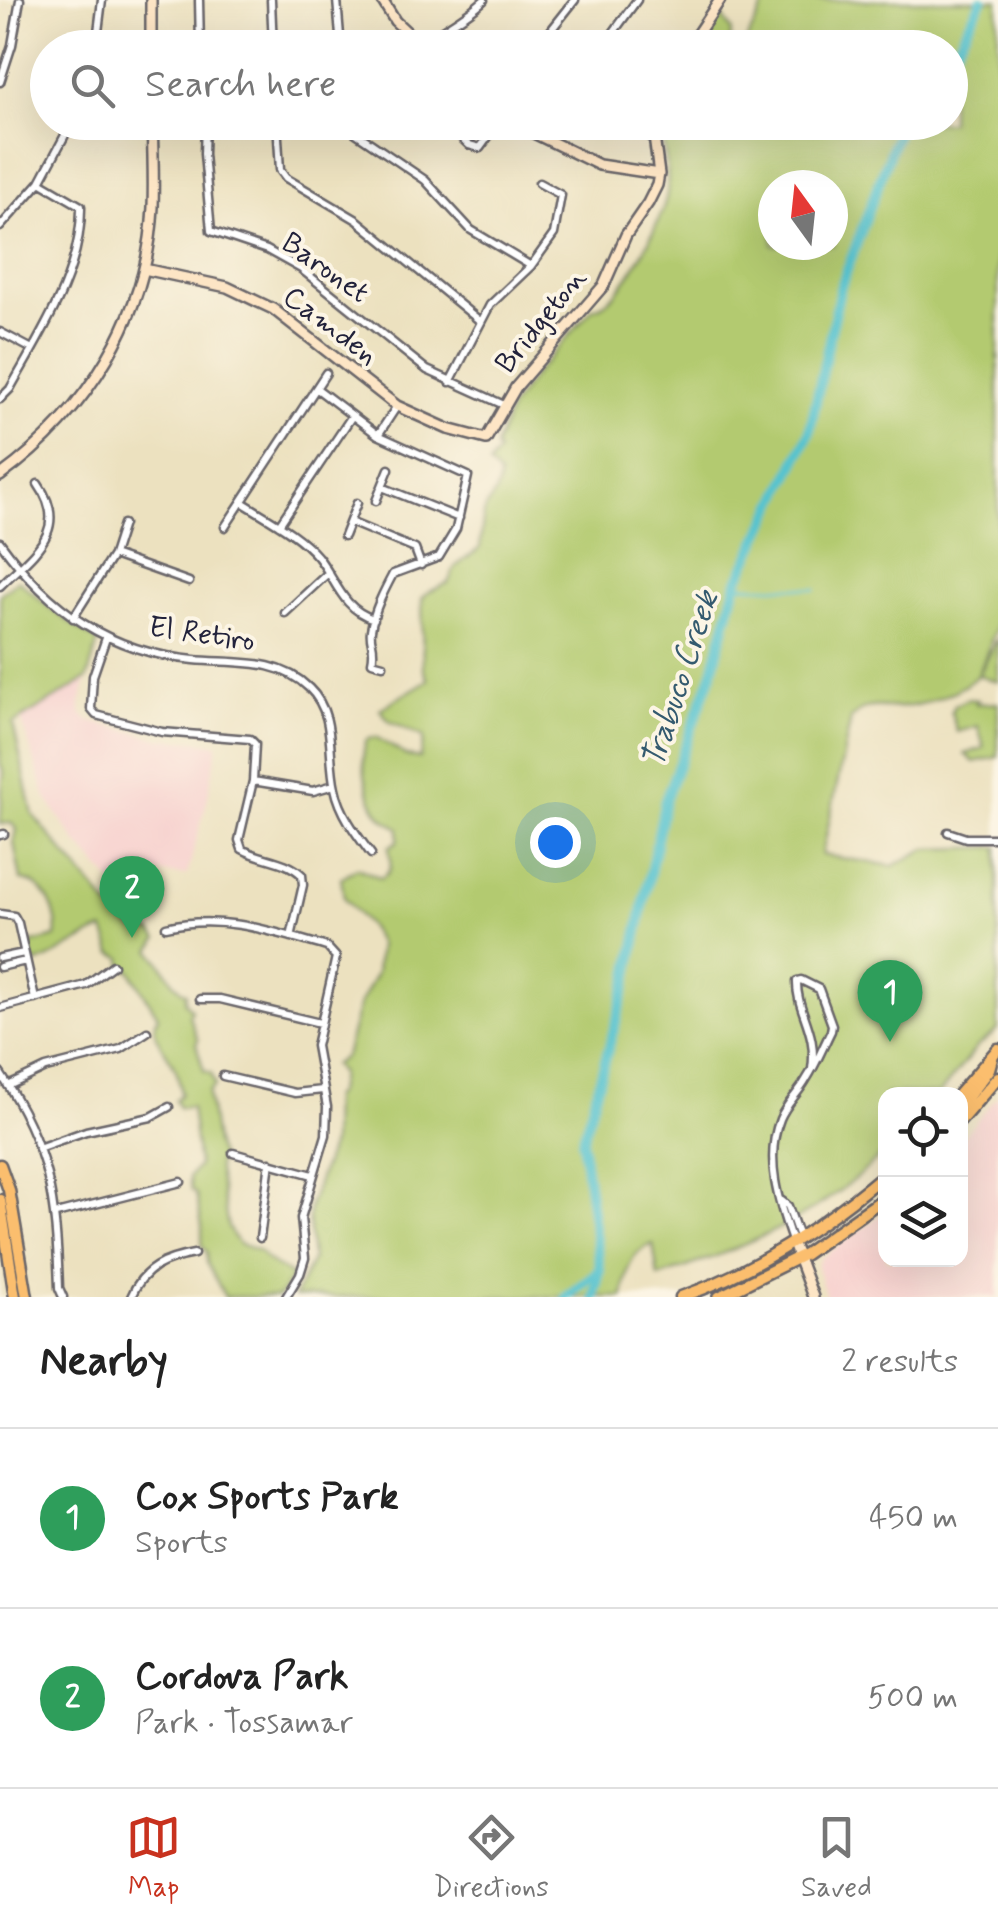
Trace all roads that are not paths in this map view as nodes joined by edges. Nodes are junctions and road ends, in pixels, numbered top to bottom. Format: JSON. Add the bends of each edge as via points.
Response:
{"nodes":[{"id":1,"x":20,"y":0,"type":"edge"},
{"id":2,"x":102,"y":0,"type":"edge"},
{"id":3,"x":151,"y":0,"type":"edge"},
{"id":4,"x":199,"y":0,"type":"edge"},
{"id":5,"x":271,"y":0,"type":"edge"},
{"id":6,"x":337,"y":0,"type":"edge"},
{"id":7,"x":382,"y":0,"type":"edge"},
{"id":8,"x":484,"y":0,"type":"edge"},
{"id":9,"x":574,"y":0,"type":"edge"},
{"id":10,"x":636,"y":0,"type":"edge"},
{"id":11,"x":720,"y":0,"type":"edge"},
{"id":12,"x":98,"y":30,"type":"edge"},
{"id":13,"x":152,"y":30,"type":"edge"},
{"id":14,"x":200,"y":30,"type":"edge"},
{"id":15,"x":272,"y":30,"type":"edge"},
{"id":16,"x":340,"y":30,"type":"edge"},
{"id":17,"x":405,"y":30,"type":"edge"},
{"id":18,"x":440,"y":30,"type":"edge"},
{"id":19,"x":551,"y":30,"type":"edge"},
{"id":20,"x":615,"y":30,"type":"edge"},
{"id":21,"x":700,"y":30,"type":"edge"},
{"id":22,"x":0,"y":82,"type":"edge"},
{"id":23,"x":64,"y":140,"type":"edge"},
{"id":24,"x":152,"y":140,"type":"edge"},
{"id":25,"x":204,"y":140,"type":"edge"},
{"id":26,"x":278,"y":140,"type":"edge"},
{"id":27,"x":366,"y":140,"type":"edge"},
{"id":28,"x":464,"y":140,"type":"edge"},
{"id":29,"x":486,"y":140,"type":"edge"},
{"id":30,"x":543,"y":140,"type":"edge"},
{"id":31,"x":654,"y":140,"type":"edge"},
{"id":32,"x":659,"y":174,"type":"junction"},
{"id":33,"x":40,"y":182,"type":"junction"},
{"id":34,"x":540,"y":183,"type":"dead end"},
{"id":35,"x":0,"y":227,"type":"edge"},
{"id":36,"x":531,"y":266,"type":"junction"},
{"id":37,"x":144,"y":269,"type":"junction"},
{"id":38,"x":50,"y":278,"type":"dead end"},
{"id":39,"x":63,"y":283,"type":"junction"},
{"id":40,"x":480,"y":321,"type":"junction"},
{"id":41,"x":0,"y":332,"type":"edge"},
{"id":42,"x":32,"y":349,"type":"junction"},
{"id":43,"x":326,"y":373,"type":"dead end"},
{"id":44,"x":450,"y":382,"type":"junction"},
{"id":45,"x":316,"y":388,"type":"junction"},
{"id":46,"x":0,"y":399,"type":"edge"},
{"id":47,"x":504,"y":405,"type":"junction"},
{"id":48,"x":397,"y":406,"type":"junction"},
{"id":49,"x":352,"y":416,"type":"junction"},
{"id":50,"x":378,"y":435,"type":"junction"},
{"id":51,"x":480,"y":440,"type":"joint"},
{"id":52,"x":389,"y":469,"type":"dead end"},
{"id":53,"x":0,"y":476,"type":"edge"},
{"id":54,"x":38,"y":484,"type":"dead end"},
{"id":55,"x":382,"y":486,"type":"junction"},
{"id":56,"x":376,"y":501,"type":"dead end"},
{"id":57,"x":242,"y":502,"type":"junction"},
{"id":58,"x":357,"y":503,"type":"dead end"},
{"id":59,"x":459,"y":518,"type":"junction"},
{"id":60,"x":350,"y":522,"type":"junction"},
{"id":61,"x":123,"y":524,"type":"dead end"},
{"id":62,"x":279,"y":526,"type":"junction"},
{"id":63,"x":225,"y":527,"type":"dead end"},
{"id":64,"x":344,"y":536,"type":"dead end"},
{"id":65,"x":0,"y":542,"type":"edge"},
{"id":66,"x":113,"y":555,"type":"junction"},
{"id":67,"x":421,"y":565,"type":"junction"},
{"id":68,"x":19,"y":569,"type":"junction"},
{"id":69,"x":327,"y":574,"type":"junction"},
{"id":70,"x":189,"y":582,"type":"dead end"},
{"id":71,"x":0,"y":586,"type":"edge"},
{"id":72,"x":286,"y":613,"type":"dead end"},
{"id":73,"x":73,"y":618,"type":"junction"},
{"id":74,"x":374,"y":619,"type":"junction"},
{"id":75,"x":106,"y":638,"type":"junction"},
{"id":76,"x":383,"y":665,"type":"dead end"},
{"id":77,"x":253,"y":781,"type":"junction"},
{"id":78,"x":334,"y":785,"type":"junction"},
{"id":79,"x":948,"y":832,"type":"dead end"},
{"id":80,"x":998,"y":838,"type":"edge"},
{"id":81,"x":371,"y":854,"type":"dead end"},
{"id":82,"x":0,"y":914,"type":"edge"},
{"id":83,"x":166,"y":926,"type":"dead end"},
{"id":84,"x":291,"y":937,"type":"junction"},
{"id":85,"x":25,"y":957,"type":"junction"},
{"id":86,"x":0,"y":958,"type":"edge"},
{"id":87,"x":112,"y":964,"type":"dead end"},
{"id":88,"x":0,"y":966,"type":"edge"},
{"id":89,"x":35,"y":999,"type":"junction"},
{"id":90,"x":200,"y":1000,"type":"dead end"},
{"id":91,"x":0,"y":1008,"type":"edge"},
{"id":92,"x":320,"y":1024,"type":"junction"},
{"id":93,"x":147,"y":1032,"type":"dead end"},
{"id":94,"x":996,"y":1052,"type":"edge"},
{"id":95,"x":812,"y":1070,"type":"junction"},
{"id":96,"x":0,"y":1074,"type":"edge"},
{"id":97,"x":223,"y":1076,"type":"dead end"},
{"id":98,"x":998,"y":1078,"type":"edge"},
{"id":99,"x":8,"y":1086,"type":"junction"},
{"id":100,"x":965,"y":1087,"type":"edge"},
{"id":101,"x":323,"y":1090,"type":"junction"},
{"id":102,"x":968,"y":1097,"type":"edge"},
{"id":103,"x":169,"y":1107,"type":"dead end"},
{"id":104,"x":968,"y":1112,"type":"edge"},
{"id":105,"x":41,"y":1147,"type":"junction"},
{"id":106,"x":233,"y":1153,"type":"dead end"},
{"id":107,"x":270,"y":1162,"type":"junction"},
{"id":108,"x":0,"y":1165,"type":"edge"},
{"id":109,"x":313,"y":1175,"type":"junction"},
{"id":110,"x":881,"y":1177,"type":"edge"},
{"id":111,"x":181,"y":1182,"type":"dead end"},
{"id":112,"x":4,"y":1191,"type":"edge"},
{"id":113,"x":0,"y":1200,"type":"edge"},
{"id":114,"x":878,"y":1203,"type":"edge"},
{"id":115,"x":56,"y":1214,"type":"junction"},
{"id":116,"x":260,"y":1238,"type":"dead end"},
{"id":117,"x":796,"y":1239,"type":"junction"},
{"id":118,"x":194,"y":1254,"type":"dead end"},
{"id":119,"x":801,"y":1256,"type":"junction"},
{"id":120,"x":14,"y":1297,"type":"edge"},
{"id":121,"x":27,"y":1297,"type":"edge"},
{"id":122,"x":63,"y":1297,"type":"edge"},
{"id":123,"x":131,"y":1297,"type":"edge"},
{"id":124,"x":286,"y":1297,"type":"edge"},
{"id":125,"x":681,"y":1297,"type":"edge"},
{"id":126,"x":718,"y":1297,"type":"edge"},
{"id":127,"x":813,"y":1297,"type":"edge"}],
"edges":[{"from":1,"to":22,"type":"street"},
{"from":2,"to":12,"type":"street"},
{"from":3,"to":13,"type":"street"},
{"from":4,"to":14,"type":"street"},
{"from":5,"to":15,"type":"street"},
{"from":6,"to":16,"type":"street"},
{"from":7,"to":17,"type":"street"},
{"from":8,"to":18,"type":"street"},
{"from":9,"to":19,"type":"street"},
{"from":10,"to":20,"type":"street"},
{"from":11,"to":21,"type":"street"},
{"from":23,"to":33,"type":"street"},
{"from":24,"to":37,"type":"street","via":[[153,210]]},
{"from":25,"to":44,"type":"street","name":"Baronet","via":[[211,231],[302,269]]},
{"from":26,"to":40,"type":"street","via":[[286,178],[357,220]]},
{"from":27,"to":36,"type":"street","via":[[425,180],[472,230]]},
{"from":28,"to":29,"type":"street","via":[[480,148]]},
{"from":30,"to":32,"type":"street","via":[[599,165]]},
{"from":31,"to":32,"type":"street"},
{"from":32,"to":47,"type":"street","name":"Bridgeton","via":[[604,284]]},
{"from":33,"to":35,"type":"street"},
{"from":33,"to":39,"type":"street","via":[[81,206]]},
{"from":34,"to":36,"type":"street","via":[[561,195],[554,234]]},
{"from":36,"to":40,"type":"street"},
{"from":37,"to":48,"type":"street","name":"Camden","via":[[227,288],[272,309]]},
{"from":37,"to":53,"type":"street","via":[[128,321],[86,394]]},
{"from":38,"to":39,"type":"street"},
{"from":39,"to":42,"type":"street"},
{"from":40,"to":44,"type":"street"},
{"from":41,"to":42,"type":"street"},
{"from":42,"to":46,"type":"street"},
{"from":43,"to":45,"type":"street"},
{"from":44,"to":47,"type":"street","name":"Baronet"},
{"from":45,"to":49,"type":"street"},
{"from":45,"to":57,"type":"street"},
{"from":47,"to":51,"type":"street","name":"Bridgeton","via":[[490,435]]},
{"from":48,"to":50,"type":"street"},
{"from":48,"to":51,"type":"street","name":"Camden"},
{"from":49,"to":50,"type":"street"},
{"from":49,"to":62,"type":"street"},
{"from":50,"to":59,"type":"street","via":[[467,474]]},
{"from":52,"to":55,"type":"street"},
{"from":54,"to":68,"type":"street","via":[[50,502],[50,523],[42,545]]},
{"from":55,"to":56,"type":"street"},
{"from":55,"to":59,"type":"street"},
{"from":57,"to":62,"type":"street"},
{"from":57,"to":63,"type":"street"},
{"from":58,"to":60,"type":"street"},
{"from":59,"to":67,"type":"street","via":[[439,557]]},
{"from":60,"to":64,"type":"street"},
{"from":60,"to":67,"type":"street","via":[[415,549]]},
{"from":61,"to":66,"type":"street"},
{"from":62,"to":69,"type":"street"},
{"from":65,"to":68,"type":"street","name":"El Retiro"},
{"from":66,"to":70,"type":"street"},
{"from":66,"to":73,"type":"street"},
{"from":67,"to":74,"type":"street","via":[[393,574]]},
{"from":68,"to":71,"type":"street"},
{"from":68,"to":73,"type":"street","name":"El Retiro"},
{"from":69,"to":72,"type":"street"},
{"from":69,"to":74,"type":"street","via":[[344,599]]},
{"from":73,"to":75,"type":"street","name":"El Retiro"},
{"from":74,"to":76,"type":"street","via":[[372,661]]},
{"from":75,"to":77,"type":"street","via":[[93,676],[96,715],[162,732],[250,739]]},
{"from":75,"to":78,"type":"street","name":"El Retiro","via":[[170,656],[288,672],[312,691],[326,715]]},
{"from":77,"to":78,"type":"street","via":[[313,791]]},
{"from":77,"to":84,"type":"street","via":[[242,849],[302,875]]},
{"from":78,"to":81,"type":"street","name":"El Retiro"},
{"from":79,"to":80,"type":"street"},
{"from":82,"to":85,"type":"street","via":[[14,916]]},
{"from":83,"to":84,"type":"street","via":[[231,922]]},
{"from":84,"to":92,"type":"street","via":[[336,957]]},
{"from":85,"to":86,"type":"street"},
{"from":85,"to":88,"type":"street"},
{"from":85,"to":89,"type":"street"},
{"from":87,"to":89,"type":"street","via":[[86,985]]},
{"from":89,"to":91,"type":"street"},
{"from":90,"to":92,"type":"street"},
{"from":92,"to":101,"type":"street"},
{"from":93,"to":99,"type":"street","via":[[121,1049],[46,1068]]},
{"from":94,"to":100,"type":"main road"},
{"from":94,"to":102,"type":"main road"},
{"from":95,"to":95,"type":"street","via":[[832,1025],[819,989],[801,980],[797,990],[812,1034]]},
{"from":95,"to":117,"type":"street","via":[[776,1134],[781,1209]]},
{"from":96,"to":99,"type":"street"},
{"from":97,"to":101,"type":"street","via":[[295,1092]]},
{"from":98,"to":104,"type":"main road"},
{"from":99,"to":105,"type":"street"},
{"from":101,"to":109,"type":"street","via":[[326,1135]]},
{"from":103,"to":105,"type":"street"},
{"from":105,"to":115,"type":"street"},
{"from":106,"to":107,"type":"street"},
{"from":107,"to":109,"type":"street"},
{"from":107,"to":116,"type":"street"},
{"from":108,"to":112,"type":"main road"},
{"from":109,"to":124,"type":"street","via":[[301,1218],[305,1258]]},
{"from":110,"to":117,"type":"main road"},
{"from":111,"to":115,"type":"street"},
{"from":112,"to":121,"type":"main road"},
{"from":113,"to":120,"type":"main road"},
{"from":114,"to":119,"type":"main road"},
{"from":115,"to":122,"type":"street"},
{"from":117,"to":119,"type":"street"},
{"from":117,"to":125,"type":"main road"},
{"from":118,"to":123,"type":"street","via":[[150,1269]]},
{"from":119,"to":126,"type":"main road"},
{"from":119,"to":127,"type":"street"}]}
